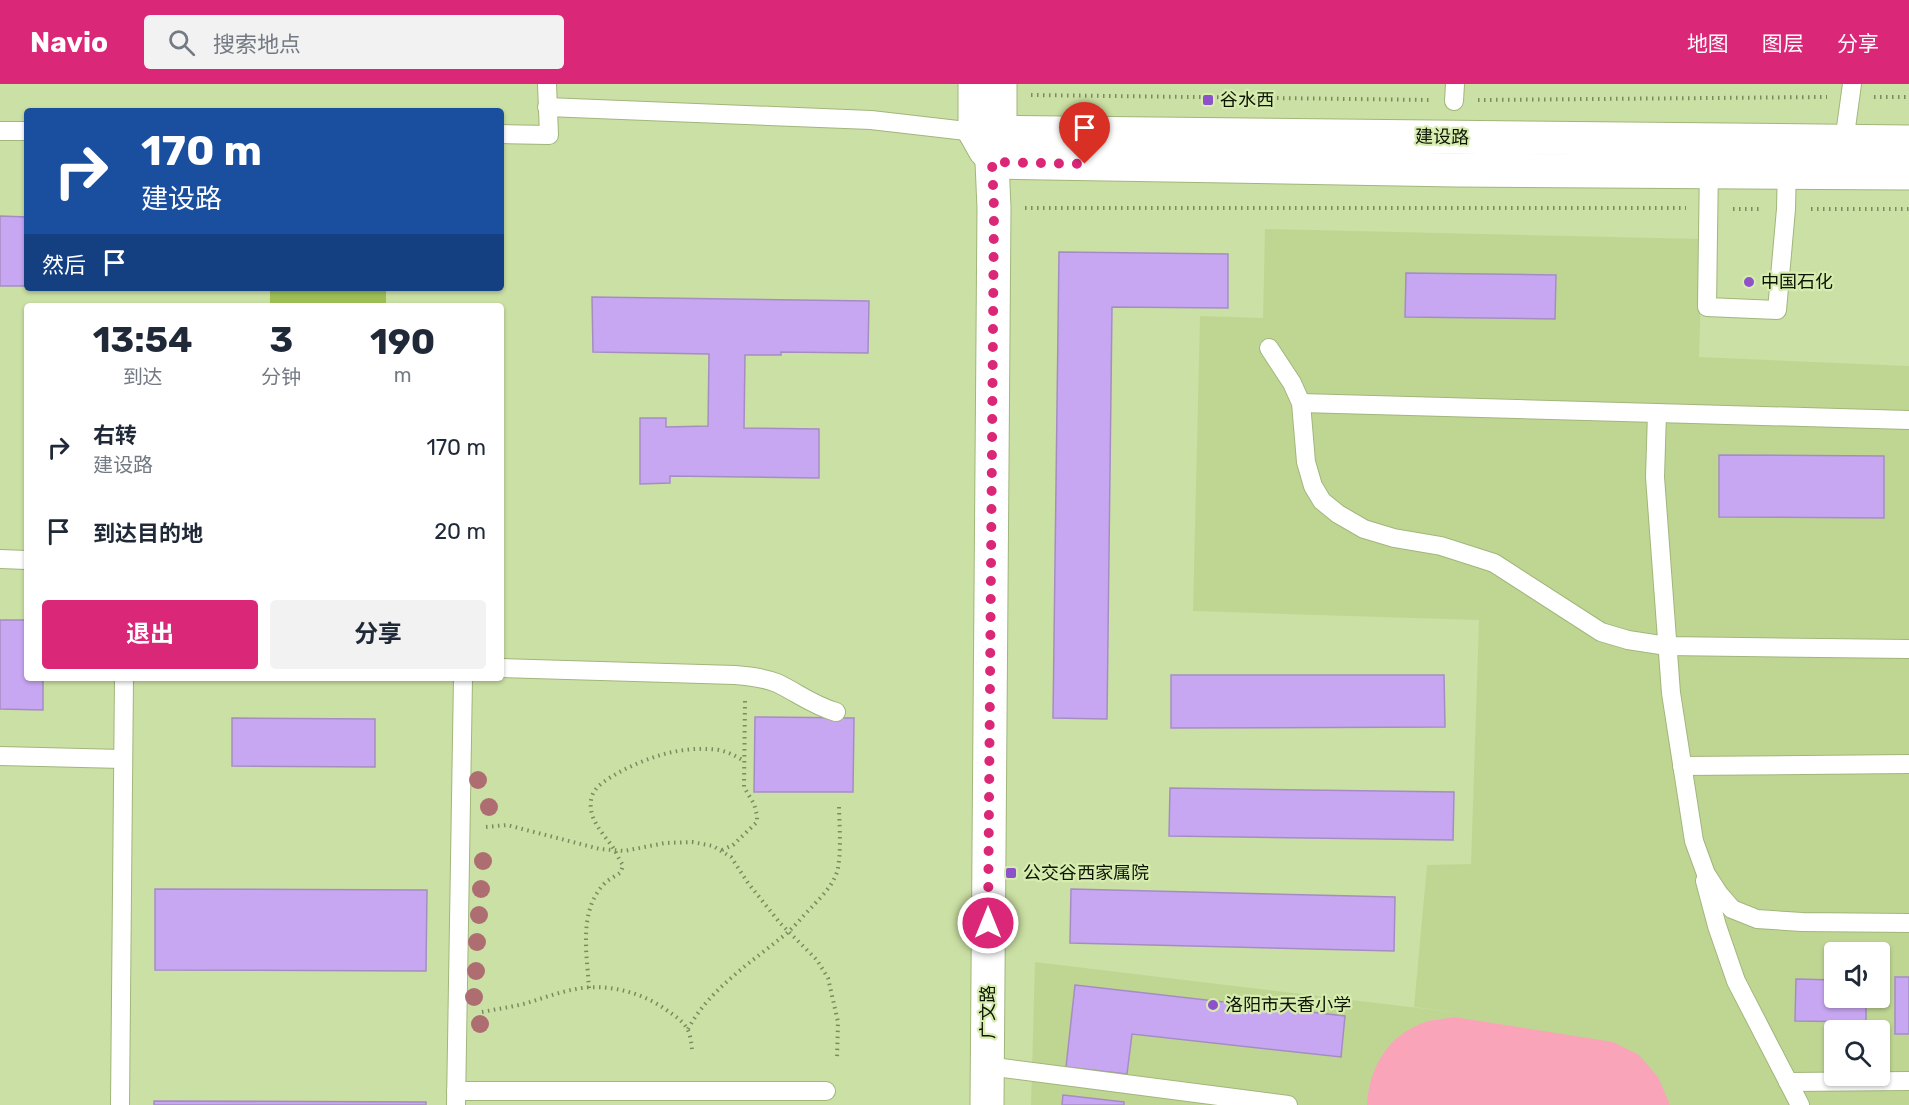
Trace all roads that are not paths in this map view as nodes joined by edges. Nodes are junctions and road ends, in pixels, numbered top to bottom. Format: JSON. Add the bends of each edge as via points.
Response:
{"nodes":[{"id":1,"x":547,"y":84,"type":"edge"},
{"id":2,"x":975,"y":84,"type":"edge"},
{"id":3,"x":1000,"y":84,"type":"edge"},
{"id":4,"x":1852,"y":84,"type":"edge"},
{"id":5,"x":547,"y":107,"type":"junction"},
{"id":6,"x":0,"y":131,"type":"edge"},
{"id":7,"x":24,"y":131,"type":"edge"},
{"id":8,"x":504,"y":134,"type":"edge"},
{"id":9,"x":989,"y":142,"type":"junction"},
{"id":10,"x":1844,"y":142,"type":"junction"},
{"id":11,"x":1909,"y":142,"type":"edge"},
{"id":12,"x":1709,"y":156,"type":"junction"},
{"id":13,"x":1787,"y":157,"type":"junction"},
{"id":14,"x":1909,"y":173,"type":"edge"},
{"id":15,"x":1269,"y":348,"type":"dead end"},
{"id":16,"x":1301,"y":403,"type":"junction"},
{"id":17,"x":1657,"y":413,"type":"junction"},
{"id":18,"x":1909,"y":420,"type":"edge"},
{"id":19,"x":0,"y":560,"type":"edge"},
{"id":20,"x":24,"y":560,"type":"edge"},
{"id":21,"x":1667,"y":646,"type":"junction"},
{"id":22,"x":1909,"y":649,"type":"edge"},
{"id":23,"x":504,"y":668,"type":"edge"},
{"id":24,"x":124,"y":681,"type":"edge"},
{"id":25,"x":463,"y":681,"type":"edge"},
{"id":26,"x":836,"y":712,"type":"dead end"},
{"id":27,"x":0,"y":756,"type":"edge"},
{"id":28,"x":123,"y":759,"type":"junction"},
{"id":29,"x":1909,"y":764,"type":"edge"},
{"id":30,"x":1682,"y":766,"type":"junction"},
{"id":31,"x":1694,"y":842,"type":"junction"},
{"id":32,"x":1909,"y":923,"type":"edge"},
{"id":33,"x":987,"y":1066,"type":"junction"},
{"id":34,"x":1909,"y":1081,"type":"edge"},
{"id":35,"x":1788,"y":1082,"type":"junction"},
{"id":36,"x":826,"y":1091,"type":"dead end"},
{"id":37,"x":456,"y":1098,"type":"edge"},
{"id":38,"x":120,"y":1105,"type":"edge"},
{"id":39,"x":987,"y":1105,"type":"edge"},
{"id":40,"x":1288,"y":1105,"type":"edge"},
{"id":41,"x":1800,"y":1105,"type":"edge"}],
"edges":[{"from":1,"to":5,"type":"lane"},
{"from":2,"to":9,"type":"street","name":"广文路"},
{"from":3,"to":9,"type":"street","name":"广文路"},
{"from":4,"to":10,"type":"lane"},
{"from":5,"to":8,"type":"lane","via":[[549,135]]},
{"from":5,"to":9,"type":"lane","via":[[871,120]]},
{"from":6,"to":7,"type":"lane"},
{"from":9,"to":12,"type":"street","name":"建设路"},
{"from":9,"to":33,"type":"street","name":"广文路","via":[[994,208]]},
{"from":10,"to":11,"type":"street","name":"建设路"},
{"from":10,"to":13,"type":"street","name":"建设路"},
{"from":12,"to":13,"type":"street","name":"建设路"},
{"from":12,"to":13,"type":"lane","via":[[1707,307],[1777,310]]},
{"from":13,"to":14,"type":"street","name":"建设路"},
{"from":15,"to":16,"type":"lane"},
{"from":16,"to":17,"type":"lane"},
{"from":16,"to":21,"type":"lane","via":[[1306,462],[1313,486],[1322,501],[1338,514],[1364,529],[1441,546],[1494,563],[1601,632]]},
{"from":17,"to":18,"type":"lane"},
{"from":17,"to":21,"type":"lane","via":[[1655,477]]},
{"from":19,"to":20,"type":"lane"},
{"from":21,"to":22,"type":"lane"},
{"from":21,"to":30,"type":"lane"},
{"from":23,"to":26,"type":"lane","via":[[757,677]]},
{"from":24,"to":28,"type":"lane"},
{"from":25,"to":37,"type":"lane"},
{"from":27,"to":28,"type":"lane"},
{"from":28,"to":38,"type":"lane"},
{"from":29,"to":30,"type":"lane"},
{"from":30,"to":31,"type":"lane"},
{"from":31,"to":32,"type":"lane","via":[[1706,874],[1719,894],[1732,909],[1756,919]]},
{"from":31,"to":35,"type":"lane","via":[[1736,981]]},
{"from":33,"to":39,"type":"street","name":"广文路"},
{"from":33,"to":40,"type":"lane"},
{"from":34,"to":35,"type":"lane"},
{"from":35,"to":41,"type":"lane"},
{"from":36,"to":37,"type":"lane"}]}
